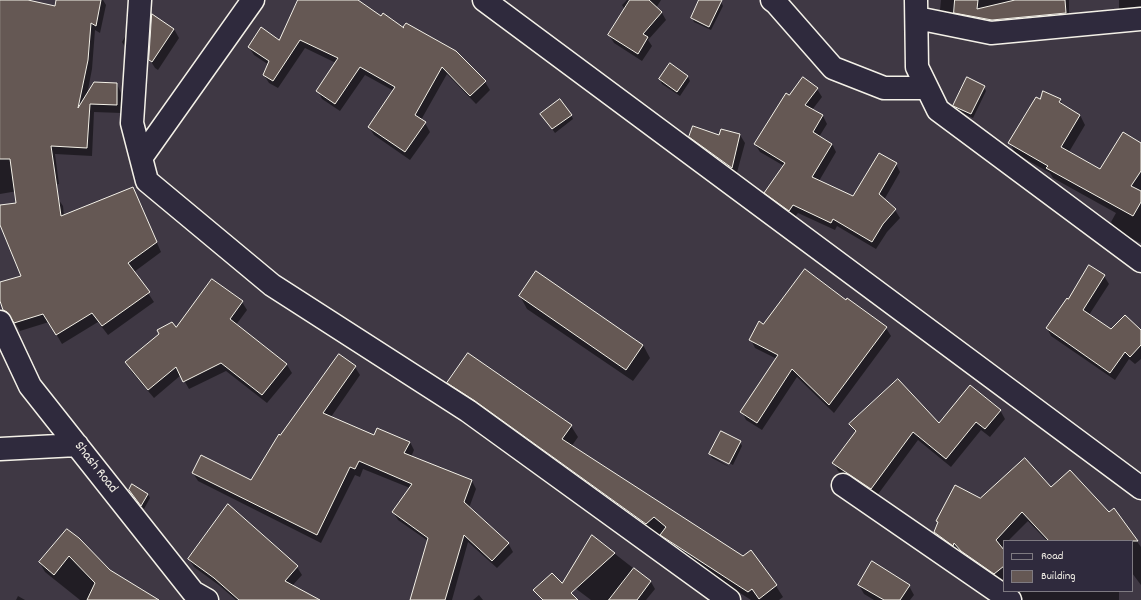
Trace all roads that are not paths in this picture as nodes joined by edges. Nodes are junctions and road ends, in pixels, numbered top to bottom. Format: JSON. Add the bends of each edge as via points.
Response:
{"nodes":[{"id":1,"x":140,"y":0,"type":"edge"},
{"id":2,"x":253,"y":0,"type":"edge"},
{"id":3,"x":484,"y":0,"type":"edge"},
{"id":4,"x":772,"y":0,"type":"edge"},
{"id":5,"x":916,"y":9,"type":"edge"},
{"id":6,"x":1141,"y":19,"type":"edge"},
{"id":7,"x":928,"y":88,"type":"junction"},
{"id":8,"x":141,"y":158,"type":"junction"},
{"id":9,"x":1141,"y":260,"type":"edge"},
{"id":10,"x":0,"y":322,"type":"edge"},
{"id":11,"x":77,"y":445,"type":"junction"},
{"id":12,"x":0,"y":449,"type":"edge"},
{"id":13,"x":843,"y":485,"type":"dead end"},
{"id":14,"x":1141,"y":488,"type":"edge"},
{"id":15,"x":207,"y":600,"type":"edge"},
{"id":16,"x":729,"y":600,"type":"edge"},
{"id":17,"x":1010,"y":600,"type":"edge"}],
"edges":[{"from":1,"to":8,"type":"street","via":[[132,123]]},
{"from":2,"to":8,"type":"street"},
{"from":3,"to":14,"type":"street"},
{"from":4,"to":7,"type":"street","via":[[833,68],[884,88]]},
{"from":5,"to":6,"type":"street","via":[[990,33]]},
{"from":5,"to":7,"type":"street","via":[[917,67]]},
{"from":7,"to":9,"type":"street","via":[[938,110]]},
{"from":8,"to":16,"type":"street","via":[[147,181],[272,285],[468,411]]},
{"from":10,"to":11,"type":"street","name":"Shash Road","via":[[30,386]]},
{"from":11,"to":12,"type":"street"},
{"from":11,"to":15,"type":"street","name":"Shash Road","via":[[193,592]]},
{"from":13,"to":17,"type":"street"}]}
